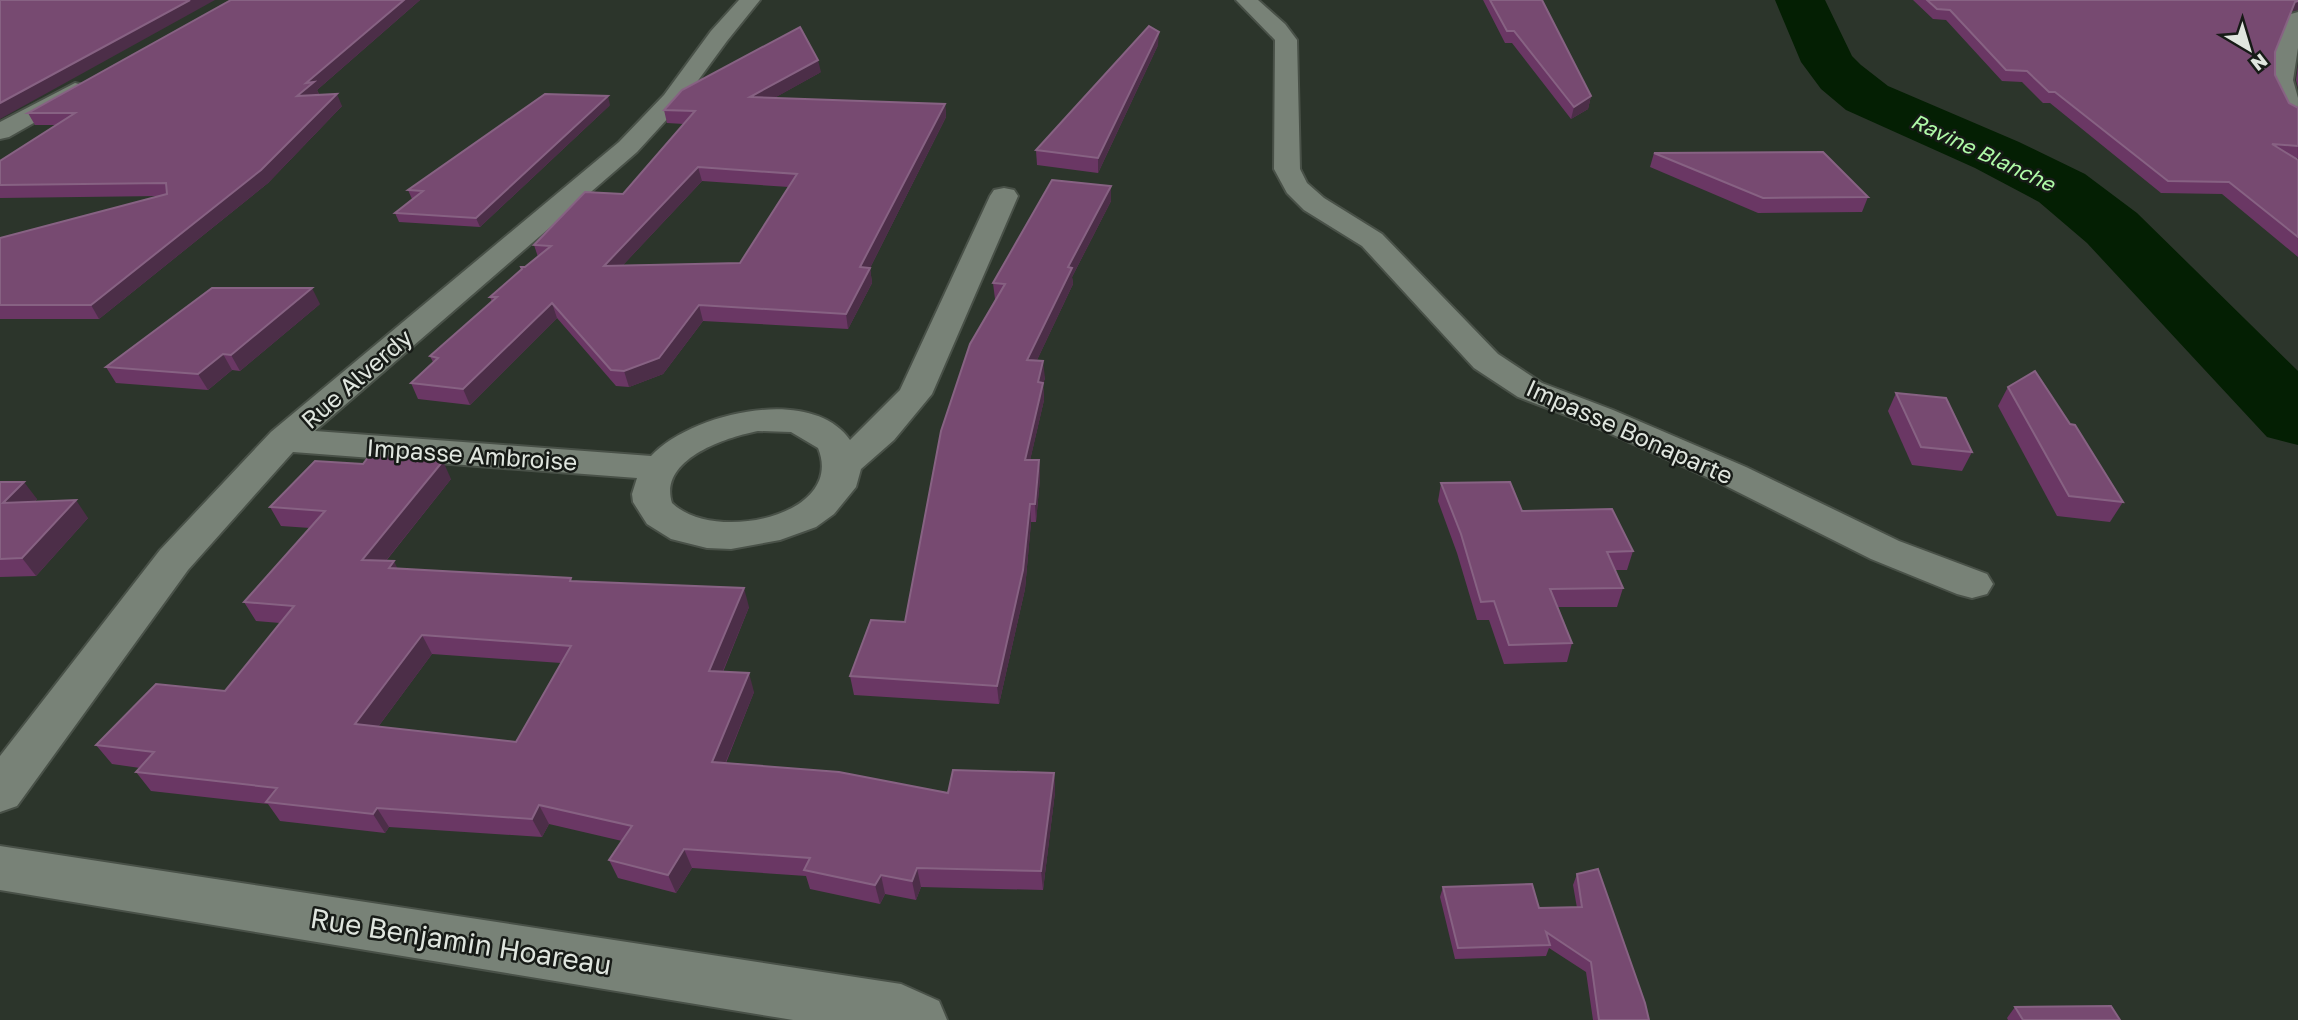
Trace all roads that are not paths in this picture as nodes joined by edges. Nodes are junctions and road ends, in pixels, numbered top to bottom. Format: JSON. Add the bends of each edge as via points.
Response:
{"nodes":[{"id":1,"x":750,"y":0,"type":"edge"},
{"id":2,"x":1246,"y":0,"type":"edge"},
{"id":3,"x":2298,"y":18,"type":"edge"},
{"id":4,"x":94,"y":79,"type":"edge"},
{"id":5,"x":2298,"y":114,"type":"edge"},
{"id":6,"x":0,"y":132,"type":"edge"},
{"id":7,"x":1004,"y":196,"type":"dead end"},
{"id":8,"x":284,"y":440,"type":"junction"},
{"id":9,"x":843,"y":465,"type":"junction"},
{"id":10,"x":660,"y":468,"type":"junction"},
{"id":11,"x":1972,"y":584,"type":"dead end"},
{"id":12,"x":0,"y":792,"type":"edge"},
{"id":13,"x":0,"y":868,"type":"edge"},
{"id":14,"x":906,"y":1017,"type":"edge"}],
"edges":[{"from":1,"to":8,"type":"street","name":"Rue Alverdy","via":[[628,148]]},
{"from":2,"to":11,"type":"street","name":"Impasse Bonaparte","via":[[1286,40],[1287,169],[1296,187],[1314,204],[1372,240],[1486,361],[1530,390],[1734,475],[1885,550]]},
{"from":3,"to":5,"type":"street","via":[[2279,76],[2287,103]]},
{"from":4,"to":6,"type":"street"},
{"from":7,"to":9,"type":"street","via":[[915,394]]},
{"from":8,"to":10,"type":"street","name":"Impasse Ambroise"},
{"from":8,"to":12,"type":"street","name":"Rue Alverdy","via":[[174,560]]},
{"from":9,"to":10,"type":"street","via":[[833,441],[806,426],[765,421],[711,432],[680,447]]},
{"from":9,"to":10,"type":"street","via":[[833,493],[789,524],[747,536],[712,537],[679,529],[657,512],[651,496]]},
{"from":13,"to":14,"type":"street","name":"Rue Benjamin Hoareau"}]}
